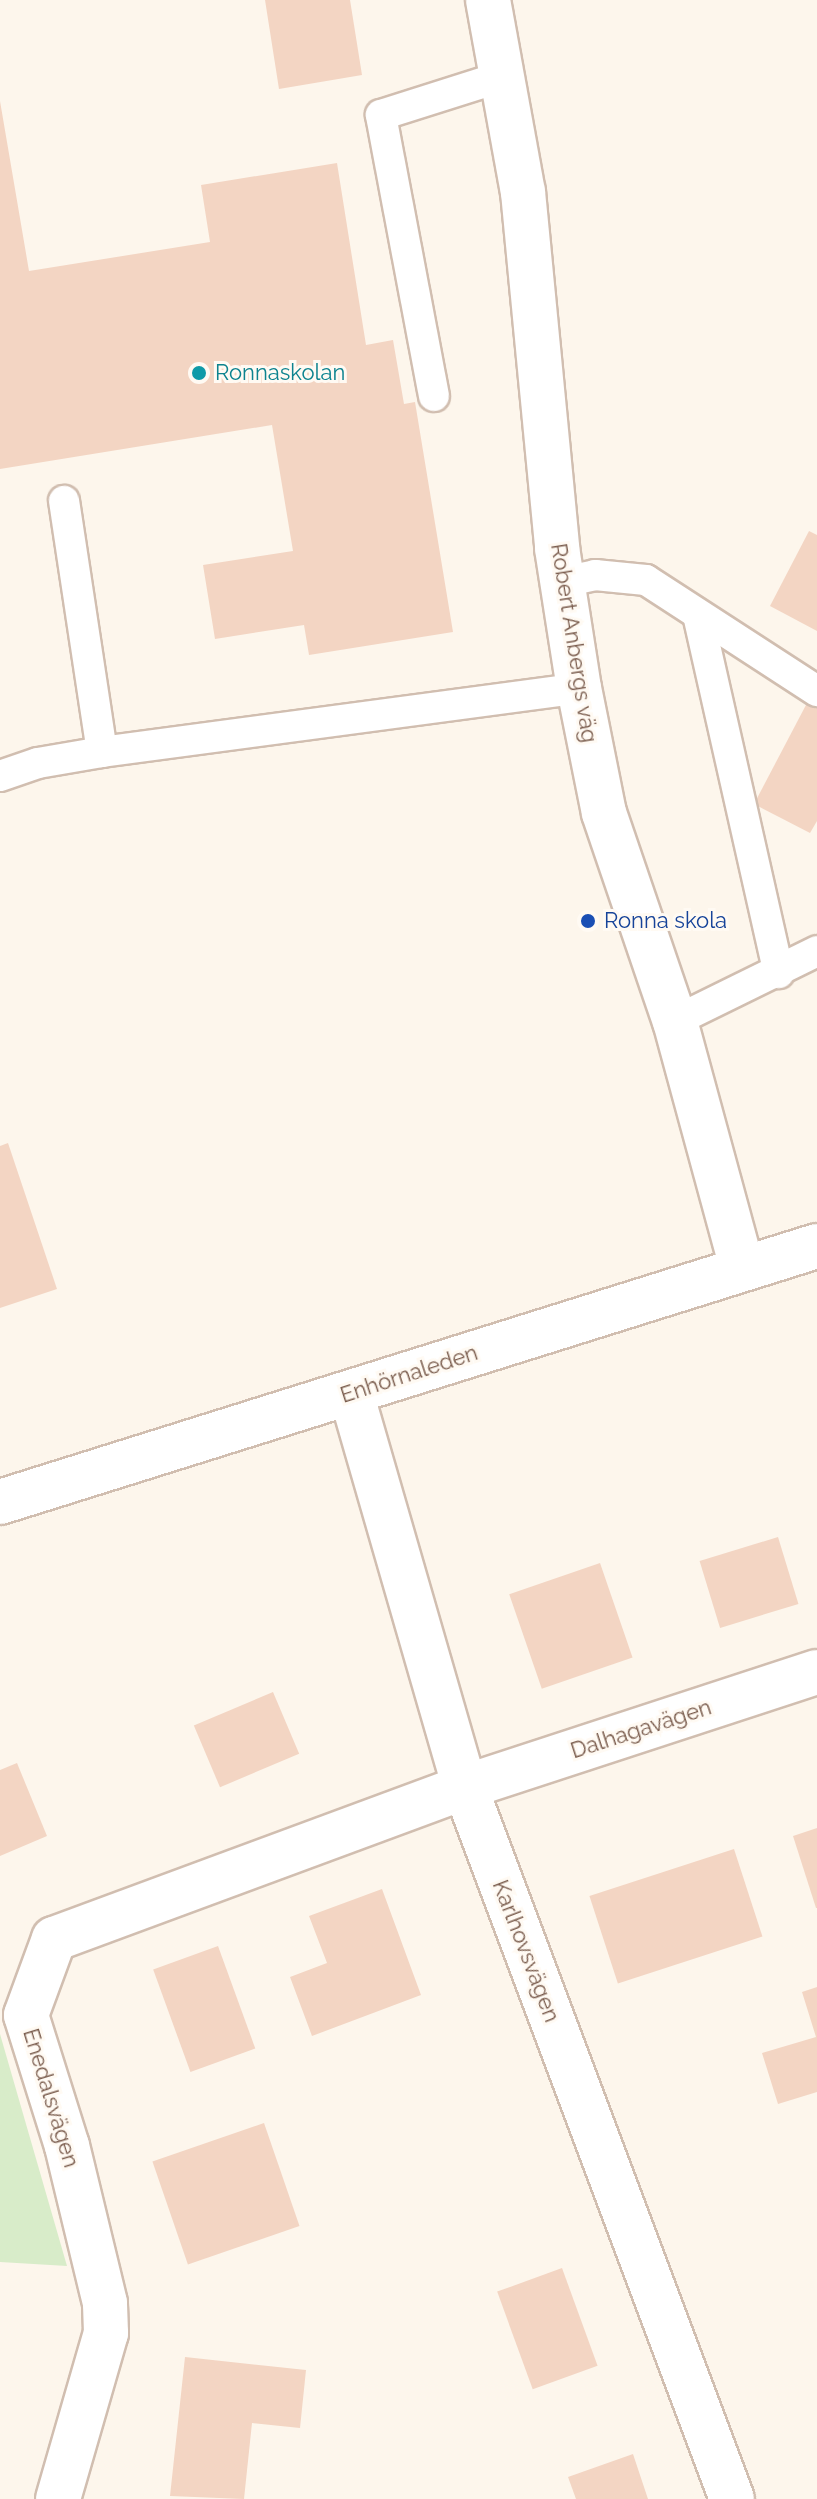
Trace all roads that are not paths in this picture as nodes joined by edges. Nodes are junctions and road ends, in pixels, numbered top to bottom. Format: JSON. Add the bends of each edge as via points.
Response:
{"nodes":[{"id":1,"x":488,"y":0,"type":"edge"},
{"id":2,"x":501,"y":77,"type":"junction"},
{"id":3,"x":434,"y":396,"type":"dead end"},
{"id":4,"x":64,"y":501,"type":"dead end"},
{"id":5,"x":563,"y":582,"type":"junction"},
{"id":6,"x":699,"y":619,"type":"junction"},
{"id":7,"x":579,"y":688,"type":"junction"},
{"id":8,"x":817,"y":691,"type":"edge"},
{"id":9,"x":102,"y":752,"type":"junction"},
{"id":10,"x":0,"y":776,"type":"edge"},
{"id":11,"x":817,"y":951,"type":"edge"},
{"id":12,"x":779,"y":973,"type":"junction"},
{"id":13,"x":675,"y":1021,"type":"junction"},
{"id":14,"x":817,"y":1246,"type":"edge"},
{"id":15,"x":742,"y":1268,"type":"junction"},
{"id":16,"x":351,"y":1393,"type":"junction"},
{"id":17,"x":0,"y":1502,"type":"edge"},
{"id":18,"x":817,"y":1672,"type":"edge"},
{"id":19,"x":465,"y":1787,"type":"junction"},
{"id":20,"x":58,"y":2499,"type":"edge"},
{"id":21,"x":732,"y":2499,"type":"edge"}],
"edges":[{"from":1,"to":2,"type":"street","name":"Robert Anbergs väg"},
{"from":2,"to":3,"type":"lane","via":[[381,115]]},
{"from":2,"to":5,"type":"street","name":"Robert Anbergs väg","via":[[523,192]]},
{"from":4,"to":9,"type":"lane"},
{"from":5,"to":6,"type":"lane","via":[[595,575],[646,580]]},
{"from":5,"to":7,"type":"street","name":"Robert Anbergs väg"},
{"from":6,"to":8,"type":"lane"},
{"from":6,"to":12,"type":"lane"},
{"from":7,"to":9,"type":"lane"},
{"from":7,"to":13,"type":"street","name":"Robert Anbergs väg","via":[[604,813]]},
{"from":9,"to":10,"type":"lane"},
{"from":11,"to":12,"type":"lane"},
{"from":12,"to":13,"type":"lane"},
{"from":13,"to":15,"type":"street","name":"Robert Anbergs väg"},
{"from":14,"to":15,"type":"street","name":"Enhörnaleden"},
{"from":15,"to":16,"type":"street","name":"Enhörnaleden"},
{"from":16,"to":17,"type":"street","name":"Enhörnaleden"},
{"from":16,"to":19,"type":"street","name":"Karlhovsvägen"},
{"from":18,"to":19,"type":"street","name":"Dalhagavägen"},
{"from":19,"to":20,"type":"street","name":"Enedalsvägen","via":[[54,1939],[26,2015],[67,2146],[105,2303],[106,2333]]},
{"from":19,"to":21,"type":"street","name":"Karlhovsvägen"}]}
